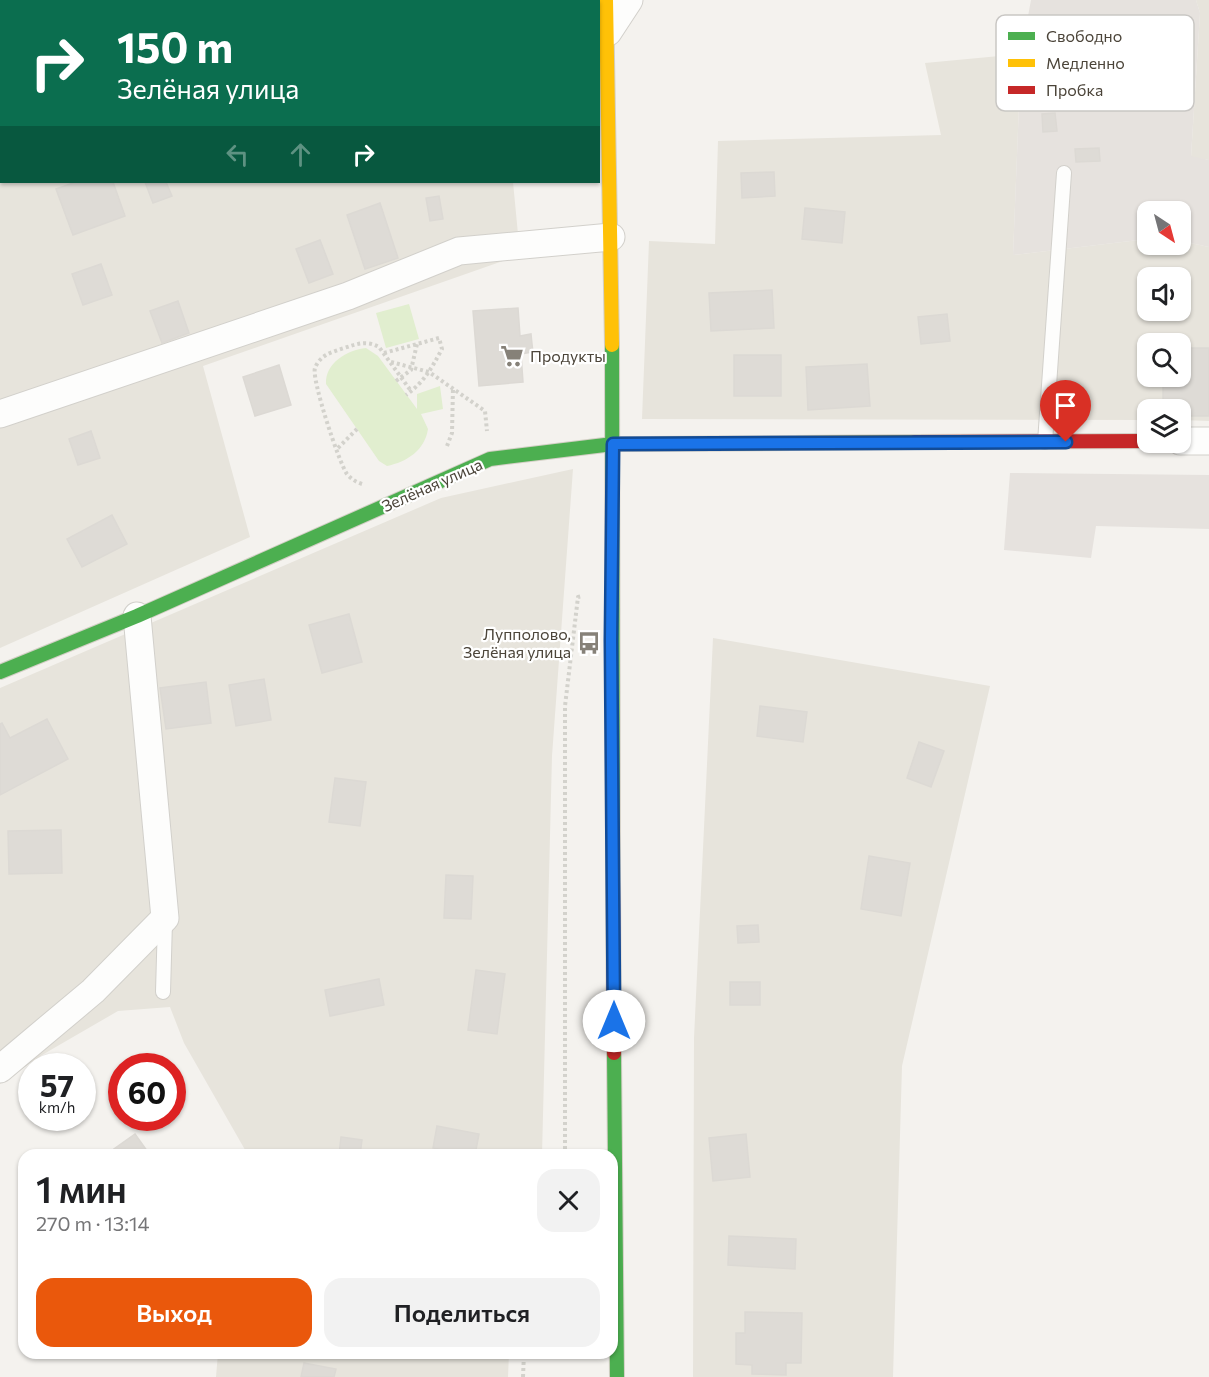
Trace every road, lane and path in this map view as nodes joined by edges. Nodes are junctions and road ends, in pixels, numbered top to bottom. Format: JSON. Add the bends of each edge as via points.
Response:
{"nodes":[{"id":1,"x":606,"y":0,"type":"edge"},
{"id":2,"x":629,"y":0,"type":"edge"},
{"id":3,"x":608,"y":32,"type":"junction"},
{"id":4,"x":1064,"y":173,"type":"dead end"},
{"id":5,"x":611,"y":237,"type":"junction"},
{"id":6,"x":418,"y":344,"type":"junction"},
{"id":7,"x":384,"y":353,"type":"junction"},
{"id":8,"x":390,"y":362,"type":"junction"},
{"id":9,"x":411,"y":367,"type":"junction"},
{"id":10,"x":429,"y":372,"type":"junction"},
{"id":11,"x":401,"y":377,"type":"junction"},
{"id":12,"x":396,"y":381,"type":"dead end"},
{"id":13,"x":453,"y":388,"type":"junction"},
{"id":14,"x":411,"y":391,"type":"junction"},
{"id":15,"x":406,"y":395,"type":"dead end"},
{"id":16,"x":0,"y":414,"type":"edge"},
{"id":17,"x":357,"y":429,"type":"dead end"},
{"id":18,"x":1137,"y":441,"type":"edge"},
{"id":19,"x":1191,"y":441,"type":"edge"},
{"id":20,"x":1209,"y":441,"type":"edge"},
{"id":21,"x":1045,"y":442,"type":"junction"},
{"id":22,"x":613,"y":444,"type":"junction"},
{"id":23,"x":337,"y":449,"type":"junction"},
{"id":24,"x":444,"y":449,"type":"dead end"},
{"id":25,"x":489,"y":459,"type":"junction"},
{"id":26,"x":369,"y":484,"type":"dead end"},
{"id":27,"x":612,"y":595,"type":"junction"},
{"id":28,"x":137,"y":616,"type":"junction"},
{"id":29,"x":0,"y":672,"type":"edge"},
{"id":30,"x":165,"y":918,"type":"junction"},
{"id":31,"x":163,"y":992,"type":"dead end"},
{"id":32,"x":0,"y":1069,"type":"edge"},
{"id":33,"x":566,"y":1149,"type":"edge"},
{"id":34,"x":616,"y":1149,"type":"edge"},
{"id":35,"x":524,"y":1359,"type":"edge"},
{"id":36,"x":617,"y":1359,"type":"edge"},
{"id":37,"x":523,"y":1377,"type":"edge"},
{"id":38,"x":617,"y":1377,"type":"edge"}],
"edges":[{"from":1,"to":3,"type":"main road"},
{"from":2,"to":3,"type":"street"},
{"from":3,"to":5,"type":"main road"},
{"from":4,"to":21,"type":"lane"},
{"from":5,"to":16,"type":"street","via":[[459,251],[348,296]]},
{"from":5,"to":22,"type":"main road"},
{"from":6,"to":7,"type":"path"},
{"from":6,"to":9,"type":"path"},
{"from":6,"to":10,"type":"path","via":[[439,338],[442,349]]},
{"from":7,"to":8,"type":"path"},
{"from":7,"to":23,"type":"path","via":[[366,342],[332,351],[317,363],[314,380]]},
{"from":8,"to":9,"type":"path"},
{"from":8,"to":11,"type":"path"},
{"from":9,"to":10,"type":"path"},
{"from":9,"to":11,"type":"path"},
{"from":10,"to":13,"type":"path"},
{"from":10,"to":14,"type":"path"},
{"from":11,"to":12,"type":"path"},
{"from":11,"to":14,"type":"path"},
{"from":13,"to":24,"type":"path","via":[[452,433]]},
{"from":13,"to":25,"type":"path","via":[[485,411]]},
{"from":14,"to":15,"type":"path"},
{"from":17,"to":23,"type":"path"},
{"from":18,"to":21,"type":"main road","name":"Зелёная улица"},
{"from":19,"to":20,"type":"street"},
{"from":21,"to":22,"type":"main road","name":"Зелёная улица"},
{"from":22,"to":25,"type":"main road","name":"Зелёная улица"},
{"from":22,"to":27,"type":"main road"},
{"from":23,"to":26,"type":"path","via":[[347,475]]},
{"from":25,"to":28,"type":"main road","name":"Зелёная улица"},
{"from":27,"to":33,"type":"path","via":[[578,597],[565,706]]},
{"from":27,"to":34,"type":"main road"},
{"from":28,"to":29,"type":"main road","name":"Зелёная улица"},
{"from":28,"to":30,"type":"street"},
{"from":30,"to":31,"type":"lane"},
{"from":30,"to":32,"type":"street","via":[[93,991]]},
{"from":35,"to":37,"type":"path"},
{"from":36,"to":38,"type":"main road"}]}
